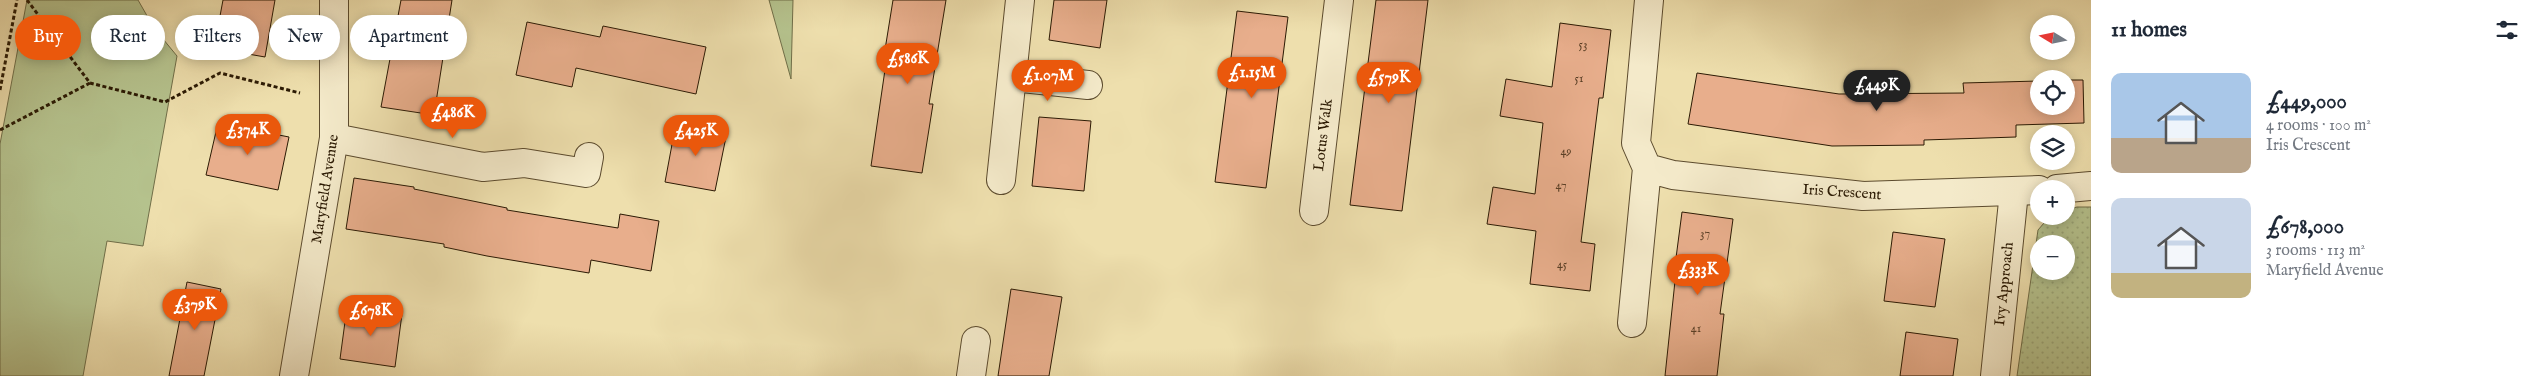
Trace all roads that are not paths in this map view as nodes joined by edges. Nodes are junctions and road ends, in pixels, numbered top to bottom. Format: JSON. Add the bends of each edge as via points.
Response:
{"nodes":[{"id":1,"x":334,"y":0,"type":"edge"},
{"id":2,"x":1020,"y":0,"type":"edge"},
{"id":3,"x":1339,"y":0,"type":"edge"},
{"id":4,"x":1649,"y":0,"type":"edge"},
{"id":5,"x":1012,"y":77,"type":"junction"},
{"id":6,"x":1088,"y":86,"type":"dead end"},
{"id":7,"x":334,"y":138,"type":"junction"},
{"id":8,"x":589,"y":157,"type":"dead end"},
{"id":9,"x":1647,"y":168,"type":"junction"},
{"id":10,"x":1001,"y":180,"type":"dead end"},
{"id":11,"x":2091,"y":186,"type":"edge"},
{"id":12,"x":2075,"y":187,"type":"edge"},
{"id":13,"x":2026,"y":191,"type":"edge"},
{"id":14,"x":1314,"y":211,"type":"dead end"},
{"id":15,"x":1632,"y":323,"type":"dead end"},
{"id":16,"x":976,"y":341,"type":"dead end"},
{"id":17,"x":294,"y":376,"type":"edge"},
{"id":18,"x":971,"y":376,"type":"edge"},
{"id":19,"x":1995,"y":376,"type":"edge"}],
"edges":[{"from":1,"to":7,"type":"street","name":"Maryfield Avenue"},
{"from":2,"to":5,"type":"street"},
{"from":3,"to":14,"type":"street","name":"Lotus Walk"},
{"from":4,"to":9,"type":"street","via":[[1636,143]]},
{"from":5,"to":6,"type":"street"},
{"from":5,"to":10,"type":"street"},
{"from":7,"to":8,"type":"street","via":[[484,167],[524,163],[586,173]]},
{"from":7,"to":17,"type":"street","name":"Maryfield Avenue"},
{"from":9,"to":13,"type":"street","name":"Iris Crescent","via":[[1673,175],[1863,196]]},
{"from":9,"to":15,"type":"street"},
{"from":11,"to":12,"type":"street"},
{"from":13,"to":19,"type":"street","name":"Ivy Approach"},
{"from":16,"to":18,"type":"street"}]}
